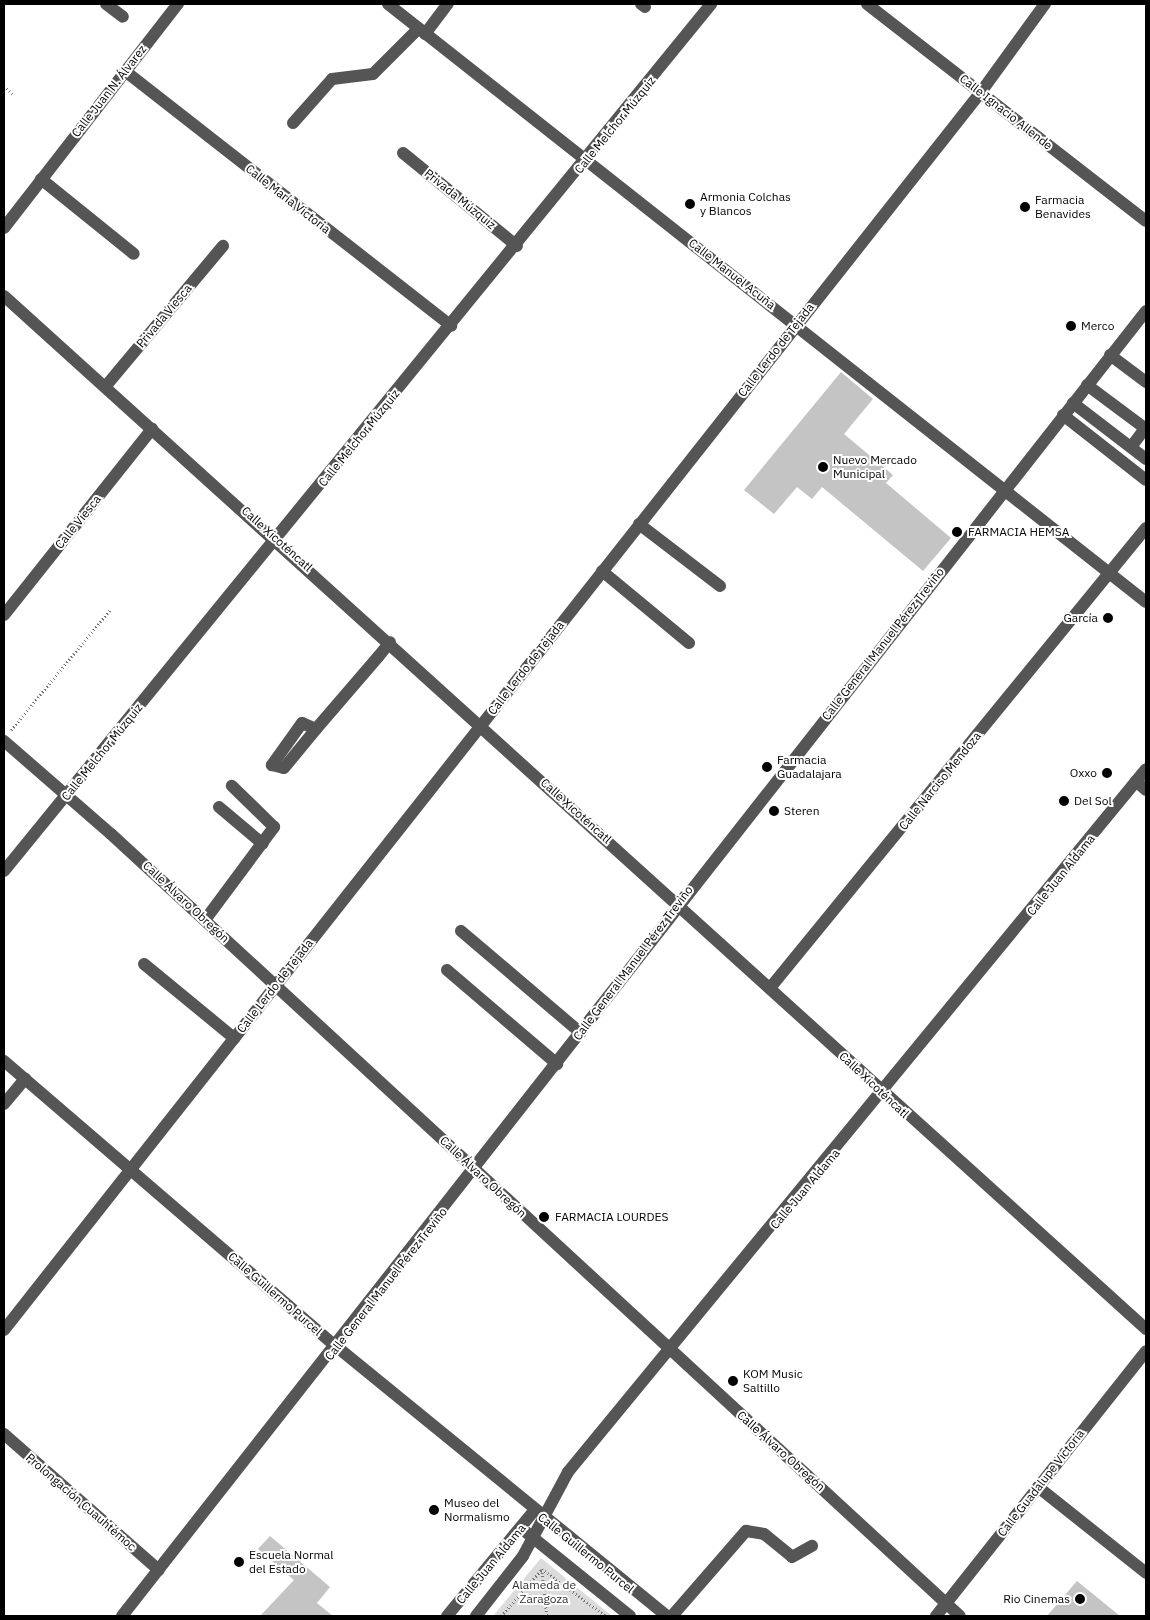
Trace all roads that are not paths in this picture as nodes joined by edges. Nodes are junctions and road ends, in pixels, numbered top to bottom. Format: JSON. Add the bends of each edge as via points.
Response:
{"nodes":[{"id":1,"x":106,"y":4,"type":"edge"},
{"id":2,"x":178,"y":4,"type":"edge"},
{"id":3,"x":388,"y":4,"type":"edge"},
{"id":4,"x":448,"y":4,"type":"edge"},
{"id":5,"x":711,"y":4,"type":"edge"},
{"id":6,"x":867,"y":4,"type":"edge"},
{"id":7,"x":1045,"y":4,"type":"edge"},
{"id":8,"x":123,"y":17,"type":"dead end"},
{"id":9,"x":422,"y":31,"type":"junction"},
{"id":10,"x":125,"y":72,"type":"junction"},
{"id":11,"x":980,"y":92,"type":"junction"},
{"id":12,"x":293,"y":123,"type":"dead end"},
{"id":13,"x":403,"y":153,"type":"dead end"},
{"id":14,"x":587,"y":160,"type":"junction"},
{"id":15,"x":41,"y":180,"type":"junction"},
{"id":16,"x":1146,"y":221,"type":"edge"},
{"id":17,"x":4,"y":228,"type":"edge"},
{"id":18,"x":223,"y":246,"type":"dead end"},
{"id":19,"x":517,"y":246,"type":"junction"},
{"id":20,"x":134,"y":254,"type":"dead end"},
{"id":21,"x":4,"y":296,"type":"edge"},
{"id":22,"x":1146,"y":311,"type":"edge"},
{"id":23,"x":796,"y":325,"type":"junction"},
{"id":24,"x":451,"y":326,"type":"junction"},
{"id":25,"x":1110,"y":356,"type":"junction"},
{"id":26,"x":1146,"y":382,"type":"edge"},
{"id":27,"x":1087,"y":385,"type":"junction"},
{"id":28,"x":106,"y":387,"type":"junction"},
{"id":29,"x":1072,"y":403,"type":"junction"},
{"id":30,"x":1063,"y":415,"type":"junction"},
{"id":31,"x":1146,"y":428,"type":"edge"},
{"id":32,"x":152,"y":429,"type":"junction"},
{"id":33,"x":1130,"y":447,"type":"junction"},
{"id":34,"x":1146,"y":460,"type":"edge"},
{"id":35,"x":1146,"y":480,"type":"edge"},
{"id":36,"x":1005,"y":490,"type":"junction"},
{"id":37,"x":639,"y":524,"type":"junction"},
{"id":38,"x":1146,"y":528,"type":"edge"},
{"id":39,"x":277,"y":538,"type":"junction"},
{"id":40,"x":602,"y":571,"type":"junction"},
{"id":41,"x":1110,"y":574,"type":"junction"},
{"id":42,"x":720,"y":586,"type":"dead end"},
{"id":43,"x":1146,"y":602,"type":"edge"},
{"id":44,"x":4,"y":614,"type":"edge"},
{"id":45,"x":390,"y":642,"type":"junction"},
{"id":46,"x":689,"y":643,"type":"dead end"},
{"id":47,"x":480,"y":725,"type":"junction"},
{"id":48,"x":316,"y":730,"type":"dead end"},
{"id":49,"x":4,"y":739,"type":"edge"},
{"id":50,"x":1146,"y":769,"type":"edge"},
{"id":51,"x":1141,"y":785,"type":"edge"},
{"id":52,"x":232,"y":786,"type":"dead end"},
{"id":53,"x":67,"y":795,"type":"junction"},
{"id":54,"x":219,"y":807,"type":"dead end"},
{"id":55,"x":264,"y":844,"type":"junction"},
{"id":56,"x":4,"y":870,"type":"edge"},
{"id":57,"x":678,"y":903,"type":"junction"},
{"id":58,"x":205,"y":920,"type":"junction"},
{"id":59,"x":461,"y":931,"type":"dead end"},
{"id":60,"x":144,"y":964,"type":"dead end"},
{"id":61,"x":446,"y":970,"type":"dead end"},
{"id":62,"x":276,"y":985,"type":"junction"},
{"id":63,"x":770,"y":988,"type":"junction"},
{"id":64,"x":581,"y":1033,"type":"junction"},
{"id":65,"x":234,"y":1038,"type":"junction"},
{"id":66,"x":4,"y":1061,"type":"edge"},
{"id":67,"x":557,"y":1064,"type":"junction"},
{"id":68,"x":25,"y":1078,"type":"junction"},
{"id":69,"x":884,"y":1094,"type":"junction"},
{"id":70,"x":4,"y":1104,"type":"edge"},
{"id":71,"x":130,"y":1170,"type":"junction"},
{"id":72,"x":476,"y":1170,"type":"junction"},
{"id":73,"x":1146,"y":1329,"type":"edge"},
{"id":74,"x":4,"y":1330,"type":"edge"},
{"id":75,"x":337,"y":1347,"type":"junction"},
{"id":76,"x":1146,"y":1351,"type":"edge"},
{"id":77,"x":671,"y":1352,"type":"junction"},
{"id":78,"x":4,"y":1434,"type":"edge"},
{"id":79,"x":1038,"y":1487,"type":"junction"},
{"id":80,"x":539,"y":1515,"type":"junction"},
{"id":81,"x":521,"y":1528,"type":"junction"},
{"id":82,"x":534,"y":1538,"type":"junction"},
{"id":83,"x":812,"y":1546,"type":"dead end"},
{"id":84,"x":159,"y":1570,"type":"junction"},
{"id":85,"x":1146,"y":1573,"type":"edge"},
{"id":86,"x":948,"y":1602,"type":"junction"},
{"id":87,"x":122,"y":1616,"type":"edge"},
{"id":88,"x":447,"y":1616,"type":"edge"},
{"id":89,"x":476,"y":1616,"type":"edge"},
{"id":90,"x":630,"y":1616,"type":"edge"},
{"id":91,"x":667,"y":1616,"type":"edge"},
{"id":92,"x":672,"y":1616,"type":"edge"},
{"id":93,"x":936,"y":1616,"type":"edge"},
{"id":94,"x":960,"y":1616,"type":"edge"}],
"edges":[{"from":1,"to":8,"type":"street"},
{"from":2,"to":10,"type":"street","name":"Calle Juan N. Álvarez"},
{"from":3,"to":9,"type":"street","name":"Calle Manuel Acuña"},
{"from":4,"to":9,"type":"street"},
{"from":5,"to":14,"type":"street","name":"Calle Melchor Múzquiz"},
{"from":6,"to":11,"type":"street","name":"Calle Ignacio Allende"},
{"from":7,"to":11,"type":"street","name":"Calle Lerdo de Tejada"},
{"from":9,"to":12,"type":"street","via":[[373,74],[332,79]]},
{"from":9,"to":14,"type":"street","name":"Calle Manuel Acuña"},
{"from":10,"to":15,"type":"street","name":"Calle Juan N. Álvarez"},
{"from":10,"to":24,"type":"street","name":"Calle María Victoria"},
{"from":11,"to":16,"type":"street","name":"Calle Ignacio Allende"},
{"from":11,"to":23,"type":"street","name":"Calle Lerdo de Tejada"},
{"from":13,"to":19,"type":"street","name":"Privada Múzquiz"},
{"from":14,"to":19,"type":"street","name":"Calle Melchor Múzquiz"},
{"from":14,"to":23,"type":"street","name":"Calle Manuel Acuña"},
{"from":15,"to":17,"type":"street","name":"Calle Juan N. Álvarez"},
{"from":15,"to":20,"type":"street"},
{"from":18,"to":28,"type":"street","name":"Privada Viesca"},
{"from":19,"to":24,"type":"street","name":"Calle Melchor Múzquiz"},
{"from":21,"to":28,"type":"street","name":"Calle Xicoténcatl"},
{"from":22,"to":25,"type":"street","name":"Calle General Manuel Pérez Treviño"},
{"from":23,"to":36,"type":"street","name":"Calle Manuel Acuña"},
{"from":23,"to":37,"type":"street","name":"Calle Lerdo de Tejada"},
{"from":24,"to":39,"type":"street","name":"Calle Melchor Múzquiz"},
{"from":25,"to":26,"type":"street"},
{"from":25,"to":27,"type":"street","name":"Calle General Manuel Pérez Treviño"},
{"from":27,"to":29,"type":"street","name":"Calle General Manuel Pérez Treviño"},
{"from":27,"to":31,"type":"street"},
{"from":28,"to":32,"type":"street","name":"Calle Xicoténcatl"},
{"from":29,"to":30,"type":"street","name":"Calle General Manuel Pérez Treviño"},
{"from":29,"to":33,"type":"street"},
{"from":30,"to":35,"type":"street"},
{"from":30,"to":36,"type":"street","name":"Calle General Manuel Pérez Treviño"},
{"from":31,"to":33,"type":"street"},
{"from":32,"to":39,"type":"street","name":"Calle Xicoténcatl"},
{"from":32,"to":44,"type":"street","name":"Calle Viesca"},
{"from":33,"to":34,"type":"street"},
{"from":36,"to":41,"type":"street","name":"Calle Manuel Acuña"},
{"from":36,"to":57,"type":"street","name":"Calle General Manuel Pérez Treviño"},
{"from":37,"to":40,"type":"street","name":"Calle Lerdo de Tejada"},
{"from":37,"to":42,"type":"street"},
{"from":38,"to":41,"type":"street","name":"Calle Narciso Mendoza"},
{"from":39,"to":45,"type":"street","name":"Calle Xicoténcatl"},
{"from":39,"to":53,"type":"street","name":"Calle Melchor Múzquiz"},
{"from":40,"to":46,"type":"street"},
{"from":40,"to":47,"type":"street","name":"Calle Lerdo de Tejada"},
{"from":41,"to":43,"type":"street","name":"Calle Manuel Acuña"},
{"from":41,"to":63,"type":"street","name":"Calle Narciso Mendoza"},
{"from":45,"to":47,"type":"street","name":"Calle Xicoténcatl"},
{"from":45,"to":48,"type":"street"},
{"from":47,"to":57,"type":"street","name":"Calle Xicoténcatl"},
{"from":47,"to":62,"type":"street","name":"Calle Lerdo de Tejada"},
{"from":49,"to":53,"type":"street","name":"Calle Álvaro Obregón"},
{"from":50,"to":51,"type":"street","name":"Calle Juan Aldama"},
{"from":51,"to":69,"type":"street","name":"Calle Juan Aldama"},
{"from":52,"to":55,"type":"street","via":[[272,822],[273,830]]},
{"from":53,"to":56,"type":"street","name":"Calle Melchor Múzquiz"},
{"from":53,"to":58,"type":"street","name":"Calle Álvaro Obregón"},
{"from":54,"to":55,"type":"street"},
{"from":55,"to":58,"type":"street"},
{"from":57,"to":63,"type":"street","name":"Calle Xicoténcatl"},
{"from":57,"to":64,"type":"street","name":"Calle General Manuel Pérez Treviño"},
{"from":58,"to":62,"type":"street","name":"Calle Álvaro Obregón"},
{"from":59,"to":64,"type":"street"},
{"from":60,"to":65,"type":"street"},
{"from":61,"to":67,"type":"street"},
{"from":62,"to":65,"type":"street","name":"Calle Lerdo de Tejada"},
{"from":62,"to":72,"type":"street","name":"Calle Álvaro Obregón"},
{"from":63,"to":69,"type":"street","name":"Calle Xicoténcatl"},
{"from":64,"to":67,"type":"street","name":"Calle General Manuel Pérez Treviño"},
{"from":65,"to":71,"type":"street","name":"Calle Lerdo de Tejada"},
{"from":66,"to":68,"type":"street","name":"Calle Guillermo Purcel"},
{"from":67,"to":72,"type":"street","name":"Calle General Manuel Pérez Treviño"},
{"from":68,"to":70,"type":"street"},
{"from":68,"to":71,"type":"street","name":"Calle Guillermo Purcel"},
{"from":69,"to":73,"type":"street","name":"Calle Xicoténcatl"},
{"from":69,"to":77,"type":"street","name":"Calle Juan Aldama"},
{"from":71,"to":74,"type":"street","name":"Calle Lerdo de Tejada"},
{"from":71,"to":75,"type":"street","name":"Calle Guillermo Purcel"},
{"from":72,"to":75,"type":"street","name":"Calle General Manuel Pérez Treviño"},
{"from":72,"to":77,"type":"street","name":"Calle Álvaro Obregón"},
{"from":75,"to":80,"type":"street","name":"Calle Guillermo Purcel"},
{"from":75,"to":84,"type":"street","name":"Calle General Manuel Pérez Treviño"},
{"from":76,"to":79,"type":"street","name":"Calle Guadalupe Victoria"},
{"from":77,"to":80,"type":"street","name":"Calle Juan Aldama","via":[[563,1479]]},
{"from":77,"to":86,"type":"street","name":"Calle Álvaro Obregón"},
{"from":78,"to":84,"type":"street","name":"Prolongación Cuauhtémoc"},
{"from":79,"to":85,"type":"street"},
{"from":79,"to":86,"type":"street","name":"Calle Guadalupe Victoria"},
{"from":80,"to":81,"type":"street","name":"Calle Juan Aldama"},
{"from":80,"to":82,"type":"street","name":"Calle Juan Aldama"},
{"from":80,"to":91,"type":"street","name":"Calle Guillermo Purcel"},
{"from":81,"to":82,"type":"street","name":"Calle Guillermo Purcel"},
{"from":81,"to":88,"type":"street","name":"Calle Juan Aldama"},
{"from":82,"to":89,"type":"street","name":"Calle Juan Aldama"},
{"from":82,"to":90,"type":"street","name":"Calle Guillermo Purcel"},
{"from":83,"to":92,"type":"street","via":[[796,1558],[764,1534],[746,1531]]},
{"from":84,"to":87,"type":"street","name":"Calle General Manuel Pérez Treviño"},
{"from":86,"to":93,"type":"street","name":"Calle Guadalupe Victoria"},
{"from":86,"to":94,"type":"street","name":"Calle Álvaro Obregón"}]}
